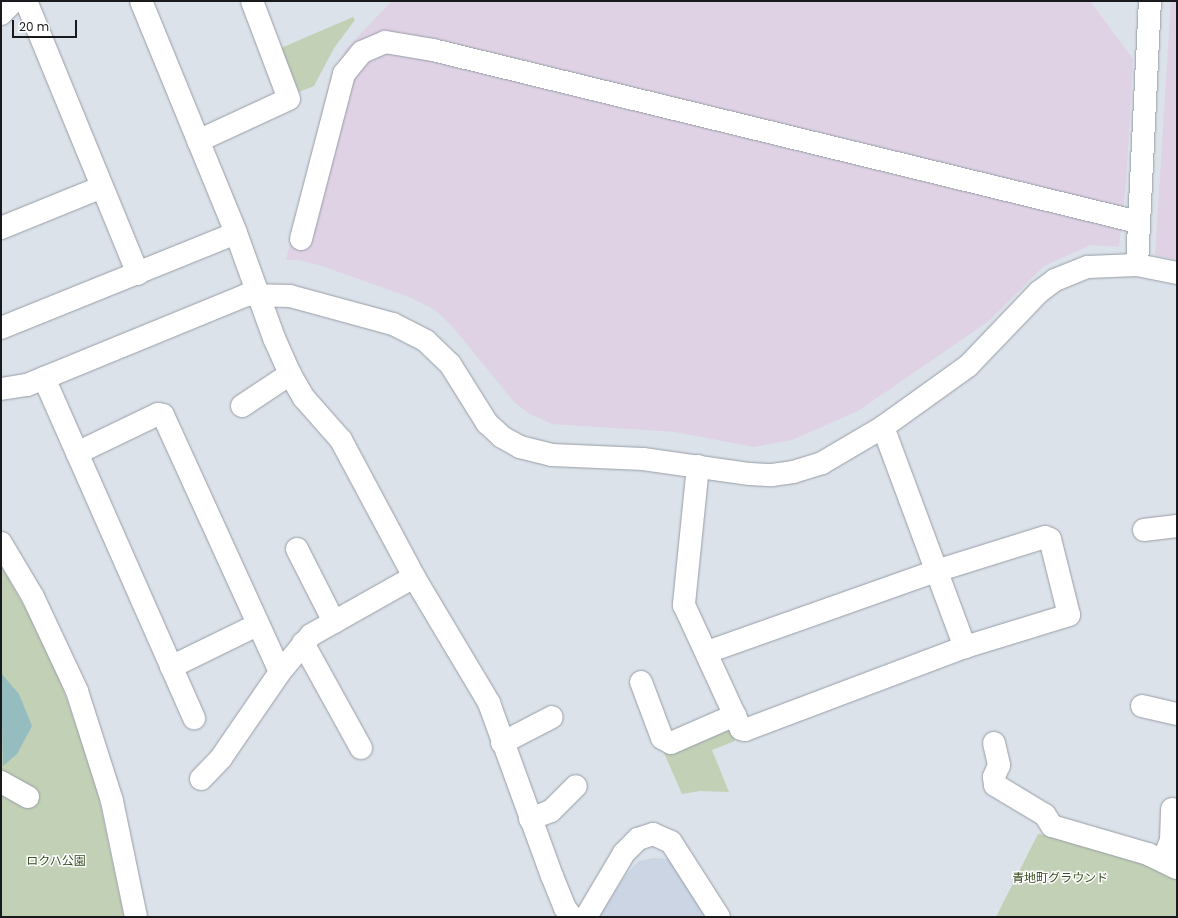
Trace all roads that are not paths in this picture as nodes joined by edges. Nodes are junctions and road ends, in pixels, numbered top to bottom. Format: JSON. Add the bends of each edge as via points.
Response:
{"nodes":[{"id":1,"x":14,"y":1,"type":"edge"},
{"id":2,"x":26,"y":1,"type":"edge"},
{"id":3,"x":141,"y":1,"type":"edge"},
{"id":4,"x":252,"y":1,"type":"edge"},
{"id":5,"x":1150,"y":1,"type":"edge"},
{"id":6,"x":1,"y":14,"type":"edge"},
{"id":7,"x":198,"y":141,"type":"junction"},
{"id":8,"x":102,"y":187,"type":"junction"},
{"id":9,"x":1138,"y":222,"type":"junction"},
{"id":10,"x":1,"y":228,"type":"edge"},
{"id":11,"x":236,"y":233,"type":"junction"},
{"id":12,"x":301,"y":239,"type":"dead end"},
{"id":13,"x":1137,"y":265,"type":"junction"},
{"id":14,"x":1177,"y":273,"type":"edge"},
{"id":15,"x":138,"y":274,"type":"junction"},
{"id":16,"x":260,"y":294,"type":"junction"},
{"id":17,"x":1,"y":328,"type":"edge"},
{"id":18,"x":290,"y":374,"type":"junction"},
{"id":19,"x":44,"y":378,"type":"junction"},
{"id":20,"x":1,"y":389,"type":"edge"},
{"id":21,"x":242,"y":406,"type":"dead end"},
{"id":22,"x":883,"y":427,"type":"junction"},
{"id":23,"x":77,"y":454,"type":"junction"},
{"id":24,"x":698,"y":466,"type":"junction"},
{"id":25,"x":1177,"y":526,"type":"edge"},
{"id":26,"x":1144,"y":530,"type":"dead end"},
{"id":27,"x":1,"y":543,"type":"edge"},
{"id":28,"x":297,"y":549,"type":"dead end"},
{"id":29,"x":936,"y":571,"type":"junction"},
{"id":30,"x":414,"y":577,"type":"junction"},
{"id":31,"x":334,"y":622,"type":"junction"},
{"id":32,"x":257,"y":625,"type":"junction"},
{"id":33,"x":303,"y":643,"type":"junction"},
{"id":34,"x":965,"y":647,"type":"junction"},
{"id":35,"x":707,"y":652,"type":"junction"},
{"id":36,"x":171,"y":666,"type":"junction"},
{"id":37,"x":280,"y":672,"type":"junction"},
{"id":38,"x":641,"y":682,"type":"dead end"},
{"id":39,"x":1142,"y":706,"type":"dead end"},
{"id":40,"x":1177,"y":714,"type":"edge"},
{"id":41,"x":735,"y":715,"type":"junction"},
{"id":42,"x":552,"y":717,"type":"dead end"},
{"id":43,"x":194,"y":718,"type":"dead end"},
{"id":44,"x":502,"y":743,"type":"junction"},
{"id":45,"x":994,"y":743,"type":"dead end"},
{"id":46,"x":361,"y":748,"type":"dead end"},
{"id":47,"x":201,"y":778,"type":"dead end"},
{"id":48,"x":1,"y":782,"type":"edge"},
{"id":49,"x":576,"y":786,"type":"dead end"},
{"id":50,"x":28,"y":797,"type":"dead end"},
{"id":51,"x":1172,"y":809,"type":"dead end"},
{"id":52,"x":530,"y":819,"type":"junction"},
{"id":53,"x":1170,"y":864,"type":"edge"},
{"id":54,"x":136,"y":917,"type":"edge"},
{"id":55,"x":572,"y":917,"type":"edge"},
{"id":56,"x":586,"y":917,"type":"edge"},
{"id":57,"x":719,"y":917,"type":"edge"}],
"edges":[{"from":1,"to":6,"type":"street"},
{"from":2,"to":8,"type":"street"},
{"from":3,"to":7,"type":"street"},
{"from":4,"to":7,"type":"street","via":[[290,99]]},
{"from":5,"to":9,"type":"street"},
{"from":7,"to":11,"type":"street"},
{"from":8,"to":10,"type":"street"},
{"from":8,"to":15,"type":"street"},
{"from":9,"to":12,"type":"street","via":[[433,50],[385,42],[362,52],[344,74]]},
{"from":9,"to":13,"type":"street"},
{"from":11,"to":15,"type":"street"},
{"from":11,"to":16,"type":"street"},
{"from":13,"to":14,"type":"street"},
{"from":13,"to":22,"type":"street","via":[[1088,267],[1055,280],[1038,292],[968,366]]},
{"from":15,"to":17,"type":"street"},
{"from":16,"to":18,"type":"street","via":[[274,338]]},
{"from":16,"to":19,"type":"street","via":[[246,295],[220,305]]},
{"from":16,"to":24,"type":"street","via":[[290,296],[393,324],[413,333],[426,341],[450,364],[487,423],[502,437],[520,447],[552,455],[643,458]]},
{"from":18,"to":21,"type":"street"},
{"from":18,"to":30,"type":"street","via":[[304,398],[341,440]]},
{"from":19,"to":20,"type":"street","via":[[22,386]]},
{"from":19,"to":23,"type":"street"},
{"from":22,"to":24,"type":"street","via":[[834,458],[793,472],[750,474]]},
{"from":22,"to":29,"type":"street"},
{"from":23,"to":32,"type":"street","via":[[158,414],[163,414]]},
{"from":23,"to":36,"type":"street"},
{"from":24,"to":35,"type":"street","via":[[684,605]]},
{"from":25,"to":26,"type":"street"},
{"from":27,"to":54,"type":"street","via":[[36,603],[77,691],[112,801]]},
{"from":28,"to":31,"type":"street"},
{"from":29,"to":34,"type":"street"},
{"from":29,"to":34,"type":"street","via":[[1045,537],[1050,539],[1069,615]]},
{"from":29,"to":35,"type":"street"},
{"from":30,"to":31,"type":"street"},
{"from":30,"to":44,"type":"street","via":[[489,703]]},
{"from":31,"to":33,"type":"street","via":[[311,635]]},
{"from":32,"to":36,"type":"street"},
{"from":32,"to":37,"type":"street"},
{"from":33,"to":37,"type":"street"},
{"from":33,"to":46,"type":"street"},
{"from":34,"to":41,"type":"street","via":[[745,730],[741,729]]},
{"from":35,"to":41,"type":"street"},
{"from":36,"to":43,"type":"street"},
{"from":37,"to":47,"type":"street","via":[[221,758]]},
{"from":38,"to":41,"type":"street","via":[[662,738],[671,743]]},
{"from":39,"to":40,"type":"street"},
{"from":42,"to":44,"type":"street"},
{"from":44,"to":52,"type":"street"},
{"from":45,"to":53,"type":"street","via":[[999,765],[994,777],[995,785],[1045,816],[1052,826],[1126,847]]},
{"from":48,"to":50,"type":"street"},
{"from":49,"to":52,"type":"street","via":[[551,811]]},
{"from":51,"to":53,"type":"street"},
{"from":52,"to":55,"type":"street","via":[[560,896]]},
{"from":56,"to":57,"type":"street","via":[[624,853],[638,839],[653,834],[671,842]]}]}
